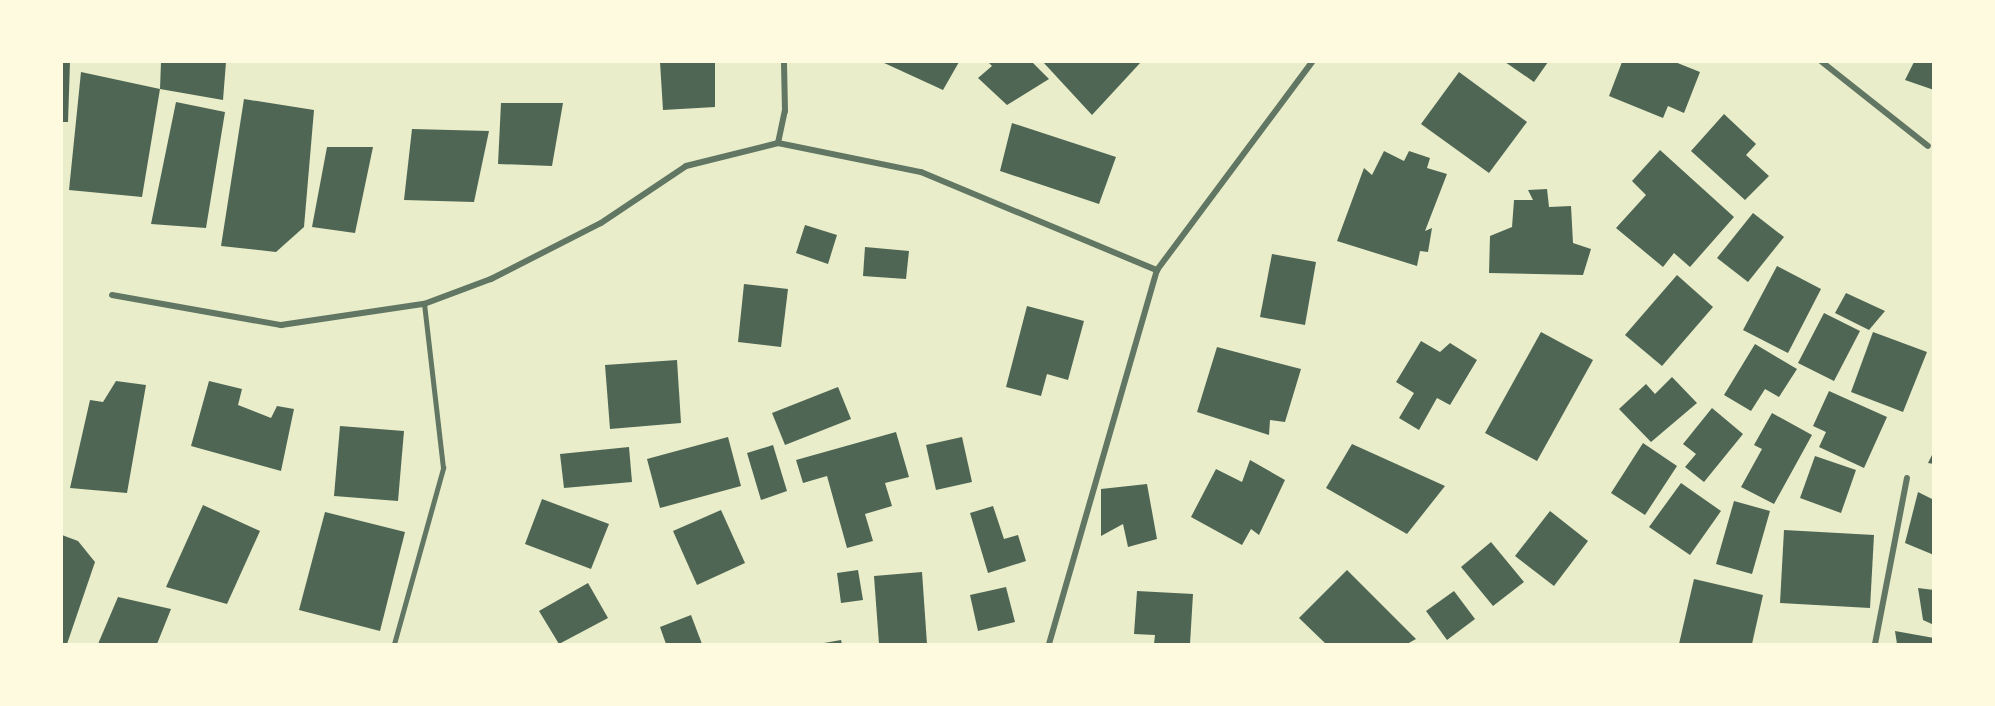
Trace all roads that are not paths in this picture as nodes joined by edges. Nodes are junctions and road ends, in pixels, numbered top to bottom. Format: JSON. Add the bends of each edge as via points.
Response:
{"nodes":[{"id":1,"x":784,"y":62,"type":"edge"},
{"id":2,"x":1312,"y":62,"type":"edge"},
{"id":3,"x":1822,"y":62,"type":"edge"},
{"id":4,"x":778,"y":143,"type":"junction"},
{"id":5,"x":1928,"y":146,"type":"dead end"},
{"id":6,"x":1157,"y":270,"type":"junction"},
{"id":7,"x":111,"y":295,"type":"dead end"},
{"id":8,"x":424,"y":304,"type":"junction"},
{"id":9,"x":1907,"y":478,"type":"dead end"},
{"id":10,"x":394,"y":645,"type":"edge"},
{"id":11,"x":1049,"y":645,"type":"edge"},
{"id":12,"x":1875,"y":645,"type":"edge"}],
"edges":[{"from":1,"to":4,"type":"street","via":[[785,111]]},
{"from":2,"to":6,"type":"street"},
{"from":3,"to":5,"type":"street"},
{"from":4,"to":6,"type":"street","via":[[921,172]]},
{"from":4,"to":8,"type":"street","via":[[686,166],[601,223],[491,279]]},
{"from":6,"to":11,"type":"street"},
{"from":7,"to":8,"type":"street","via":[[281,325]]},
{"from":8,"to":10,"type":"lane","via":[[443,468]]},
{"from":9,"to":12,"type":"street"}]}
